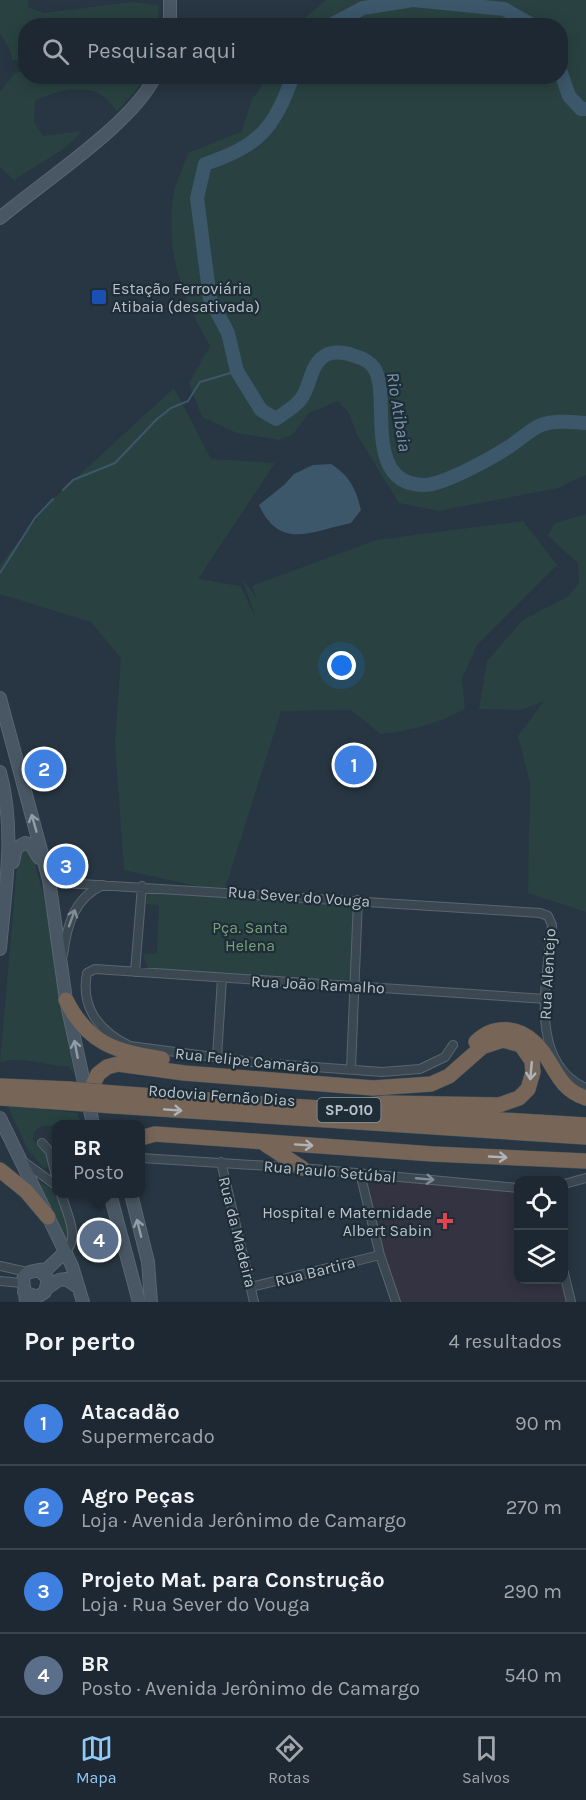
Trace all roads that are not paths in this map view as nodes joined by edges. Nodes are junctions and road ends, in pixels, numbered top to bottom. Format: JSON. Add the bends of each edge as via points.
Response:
{"nodes":[{"id":1,"x":170,"y":0,"type":"edge"},
{"id":2,"x":170,"y":18,"type":"edge"},
{"id":3,"x":150,"y":84,"type":"edge"},
{"id":4,"x":0,"y":218,"type":"edge"},
{"id":5,"x":0,"y":698,"type":"edge"},
{"id":6,"x":0,"y":727,"type":"edge"},
{"id":7,"x":0,"y":772,"type":"edge"},
{"id":8,"x":19,"y":774,"type":"junction"},
{"id":9,"x":48,"y":877,"type":"junction"},
{"id":10,"x":106,"y":884,"type":"junction"},
{"id":11,"x":8,"y":886,"type":"junction"},
{"id":12,"x":142,"y":886,"type":"junction"},
{"id":13,"x":358,"y":900,"type":"junction"},
{"id":14,"x":548,"y":916,"type":"joint"},
{"id":15,"x":2,"y":918,"type":"edge"},
{"id":16,"x":0,"y":950,"type":"edge"},
{"id":17,"x":61,"y":968,"type":"junction"},
{"id":18,"x":90,"y":970,"type":"joint"},
{"id":19,"x":135,"y":972,"type":"junction"},
{"id":20,"x":222,"y":978,"type":"junction"},
{"id":21,"x":355,"y":986,"type":"junction"},
{"id":22,"x":546,"y":999,"type":"junction"},
{"id":23,"x":66,"y":1000,"type":"junction"},
{"id":24,"x":453,"y":1046,"type":"dead end"},
{"id":25,"x":217,"y":1058,"type":"junction"},
{"id":26,"x":351,"y":1069,"type":"junction"},
{"id":27,"x":586,"y":1088,"type":"edge"},
{"id":28,"x":7,"y":1093,"type":"edge"},
{"id":29,"x":76,"y":1097,"type":"junction"},
{"id":30,"x":586,"y":1098,"type":"edge"},
{"id":31,"x":113,"y":1099,"type":"junction"},
{"id":32,"x":336,"y":1109,"type":"junction"},
{"id":33,"x":0,"y":1118,"type":"edge"},
{"id":34,"x":90,"y":1120,"type":"edge"},
{"id":35,"x":586,"y":1125,"type":"edge"},
{"id":36,"x":145,"y":1137,"type":"edge"},
{"id":37,"x":586,"y":1137,"type":"edge"},
{"id":38,"x":263,"y":1142,"type":"junction"},
{"id":39,"x":42,"y":1143,"type":"dead end"},
{"id":40,"x":20,"y":1157,"type":"junction"},
{"id":41,"x":145,"y":1158,"type":"edge"},
{"id":42,"x":52,"y":1160,"type":"edge"},
{"id":43,"x":586,"y":1161,"type":"edge"},
{"id":44,"x":221,"y":1162,"type":"junction"},
{"id":45,"x":302,"y":1168,"type":"junction"},
{"id":46,"x":0,"y":1170,"type":"edge"},
{"id":47,"x":360,"y":1173,"type":"junction"},
{"id":48,"x":586,"y":1178,"type":"edge"},
{"id":49,"x":52,"y":1183,"type":"edge"},
{"id":50,"x":568,"y":1183,"type":"edge"},
{"id":51,"x":514,"y":1188,"type":"edge"},
{"id":52,"x":62,"y":1198,"type":"edge"},
{"id":53,"x":111,"y":1198,"type":"edge"},
{"id":54,"x":132,"y":1198,"type":"edge"},
{"id":55,"x":48,"y":1217,"type":"junction"},
{"id":56,"x":65,"y":1252,"type":"junction"},
{"id":57,"x":380,"y":1255,"type":"junction"},
{"id":58,"x":148,"y":1262,"type":"junction"},
{"id":59,"x":0,"y":1266,"type":"edge"},
{"id":60,"x":0,"y":1281,"type":"edge"},
{"id":61,"x":567,"y":1284,"type":"edge"},
{"id":62,"x":251,"y":1287,"type":"junction"},
{"id":63,"x":32,"y":1288,"type":"edge"},
{"id":64,"x":80,"y":1289,"type":"junction"},
{"id":65,"x":83,"y":1302,"type":"edge"},
{"id":66,"x":139,"y":1302,"type":"edge"},
{"id":67,"x":151,"y":1302,"type":"edge"},
{"id":68,"x":157,"y":1302,"type":"edge"},
{"id":69,"x":254,"y":1302,"type":"edge"},
{"id":70,"x":396,"y":1302,"type":"edge"},
{"id":71,"x":571,"y":1302,"type":"edge"}],
"edges":[{"from":1,"to":2,"type":"main road"},
{"from":3,"to":4,"type":"main road","via":[[118,123]]},
{"from":5,"to":8,"type":"main road"},
{"from":6,"to":8,"type":"main road"},
{"from":7,"to":11,"type":"main road","via":[[7,815]]},
{"from":9,"to":8,"type":"main road","one_way":true},
{"from":9,"to":10,"type":"street","name":"Rua Sever do Vouga","via":[[65,883]]},
{"from":9,"to":11,"type":"main road","via":[[31,845],[20,844]]},
{"from":9,"to":17,"type":"main road"},
{"from":10,"to":12,"type":"street","name":"Rua Sever do Vouga"},
{"from":17,"to":10,"type":"street","one_way":true,"via":[[79,901]]},
{"from":11,"to":15,"type":"main road"},
{"from":12,"to":13,"type":"street","name":"Rua Sever do Vouga"},
{"from":12,"to":19,"type":"street"},
{"from":13,"to":14,"type":"street","name":"Rua Sever do Vouga"},
{"from":13,"to":21,"type":"street"},
{"from":14,"to":22,"type":"street","name":"Rua Alentejo","via":[[552,925]]},
{"from":15,"to":16,"type":"main road"},
{"from":17,"to":23,"type":"main road"},
{"from":18,"to":19,"type":"street","name":"Rua João Ramalho"},
{"from":18,"to":25,"type":"street","name":"Rua Felipe Camarão","via":[[85,983],[87,1000],[99,1026],[113,1038],[130,1046]]},
{"from":19,"to":20,"type":"street","name":"Rua João Ramalho"},
{"from":20,"to":21,"type":"street","name":"Rua João Ramalho"},
{"from":20,"to":25,"type":"street"},
{"from":21,"to":22,"type":"street","name":"Rua João Ramalho"},
{"from":21,"to":26,"type":"street"},
{"from":22,"to":27,"type":"street","name":"Rua Alentejo","via":[[545,1026],[553,1052],[575,1084]]},
{"from":29,"to":23,"type":"main road","one_way":true},
{"from":23,"to":30,"type":"highway","via":[[76,1021],[90,1035],[117,1049],[184,1063],[350,1079],[427,1077],[446,1068],[481,1037],[508,1029],[537,1044],[564,1085]]},
{"from":24,"to":26,"type":"street","name":"Rua Felipe Camarão","via":[[445,1057],[420,1069]]},
{"from":25,"to":26,"type":"street","name":"Rua Felipe Camarão"},
{"from":28,"to":29,"type":"highway","name":"Rodovia Fernão Dias","number":"SP-010"},
{"from":29,"to":31,"type":"highway","name":"Rodovia Fernão Dias","number":"SP-010","bridge":true},
{"from":29,"to":32,"type":"highway","one_way":true,"via":[[98,1074],[118,1064],[373,1088],[431,1084],[449,1076],[482,1047],[503,1040],[521,1045],[532,1061],[528,1089],[519,1098],[499,1105],[387,1103]]},
{"from":29,"to":34,"type":"main road"},
{"from":31,"to":32,"type":"highway","name":"Rodovia Fernão Dias","number":"SP-010"},
{"from":31,"to":37,"type":"highway","name":"Rodovia Fernão Dias","number":"SP-010","one_way":true},
{"from":32,"to":35,"type":"highway","name":"Rodovia Fernão Dias","number":"SP-010"},
{"from":33,"to":40,"type":"main road"},
{"from":36,"to":38,"type":"highway","via":[[155,1134]]},
{"from":38,"to":43,"type":"highway","one_way":true},
{"from":38,"to":45,"type":"highway"},
{"from":39,"to":42,"type":"street"},
{"from":40,"to":49,"type":"street"},
{"from":40,"to":55,"type":"main road"},
{"from":41,"to":44,"type":"street","name":"Rua Paulo Setúbal"},
{"from":44,"to":45,"type":"street","name":"Rua Paulo Setúbal"},
{"from":44,"to":62,"type":"street","name":"Rua da Madeira"},
{"from":45,"to":47,"type":"street","name":"Rua Paulo Setúbal"},
{"from":46,"to":55,"type":"highway","via":[[26,1191]]},
{"from":47,"to":51,"type":"street","name":"Rua Paulo Setúbal","one_way":true},
{"from":47,"to":57,"type":"street"},
{"from":48,"to":50,"type":"street"},
{"from":52,"to":56,"type":"street","via":[[73,1237],[71,1248]]},
{"from":53,"to":66,"type":"main road"},
{"from":58,"to":54,"type":"main road","one_way":true},
{"from":55,"to":56,"type":"main road"},
{"from":56,"to":63,"type":"main road"},
{"from":56,"to":64,"type":"main road"},
{"from":57,"to":62,"type":"street","name":"Rua Bartira"},
{"from":57,"to":70,"type":"street"},
{"from":58,"to":67,"type":"main road"},
{"from":58,"to":68,"type":"street"},
{"from":59,"to":63,"type":"street"},
{"from":60,"to":63,"type":"street"},
{"from":61,"to":71,"type":"street"},
{"from":62,"to":69,"type":"street","name":"Rua da Madeira"},
{"from":63,"to":64,"type":"main road","via":[[66,1279]]},
{"from":64,"to":65,"type":"main road"}]}
